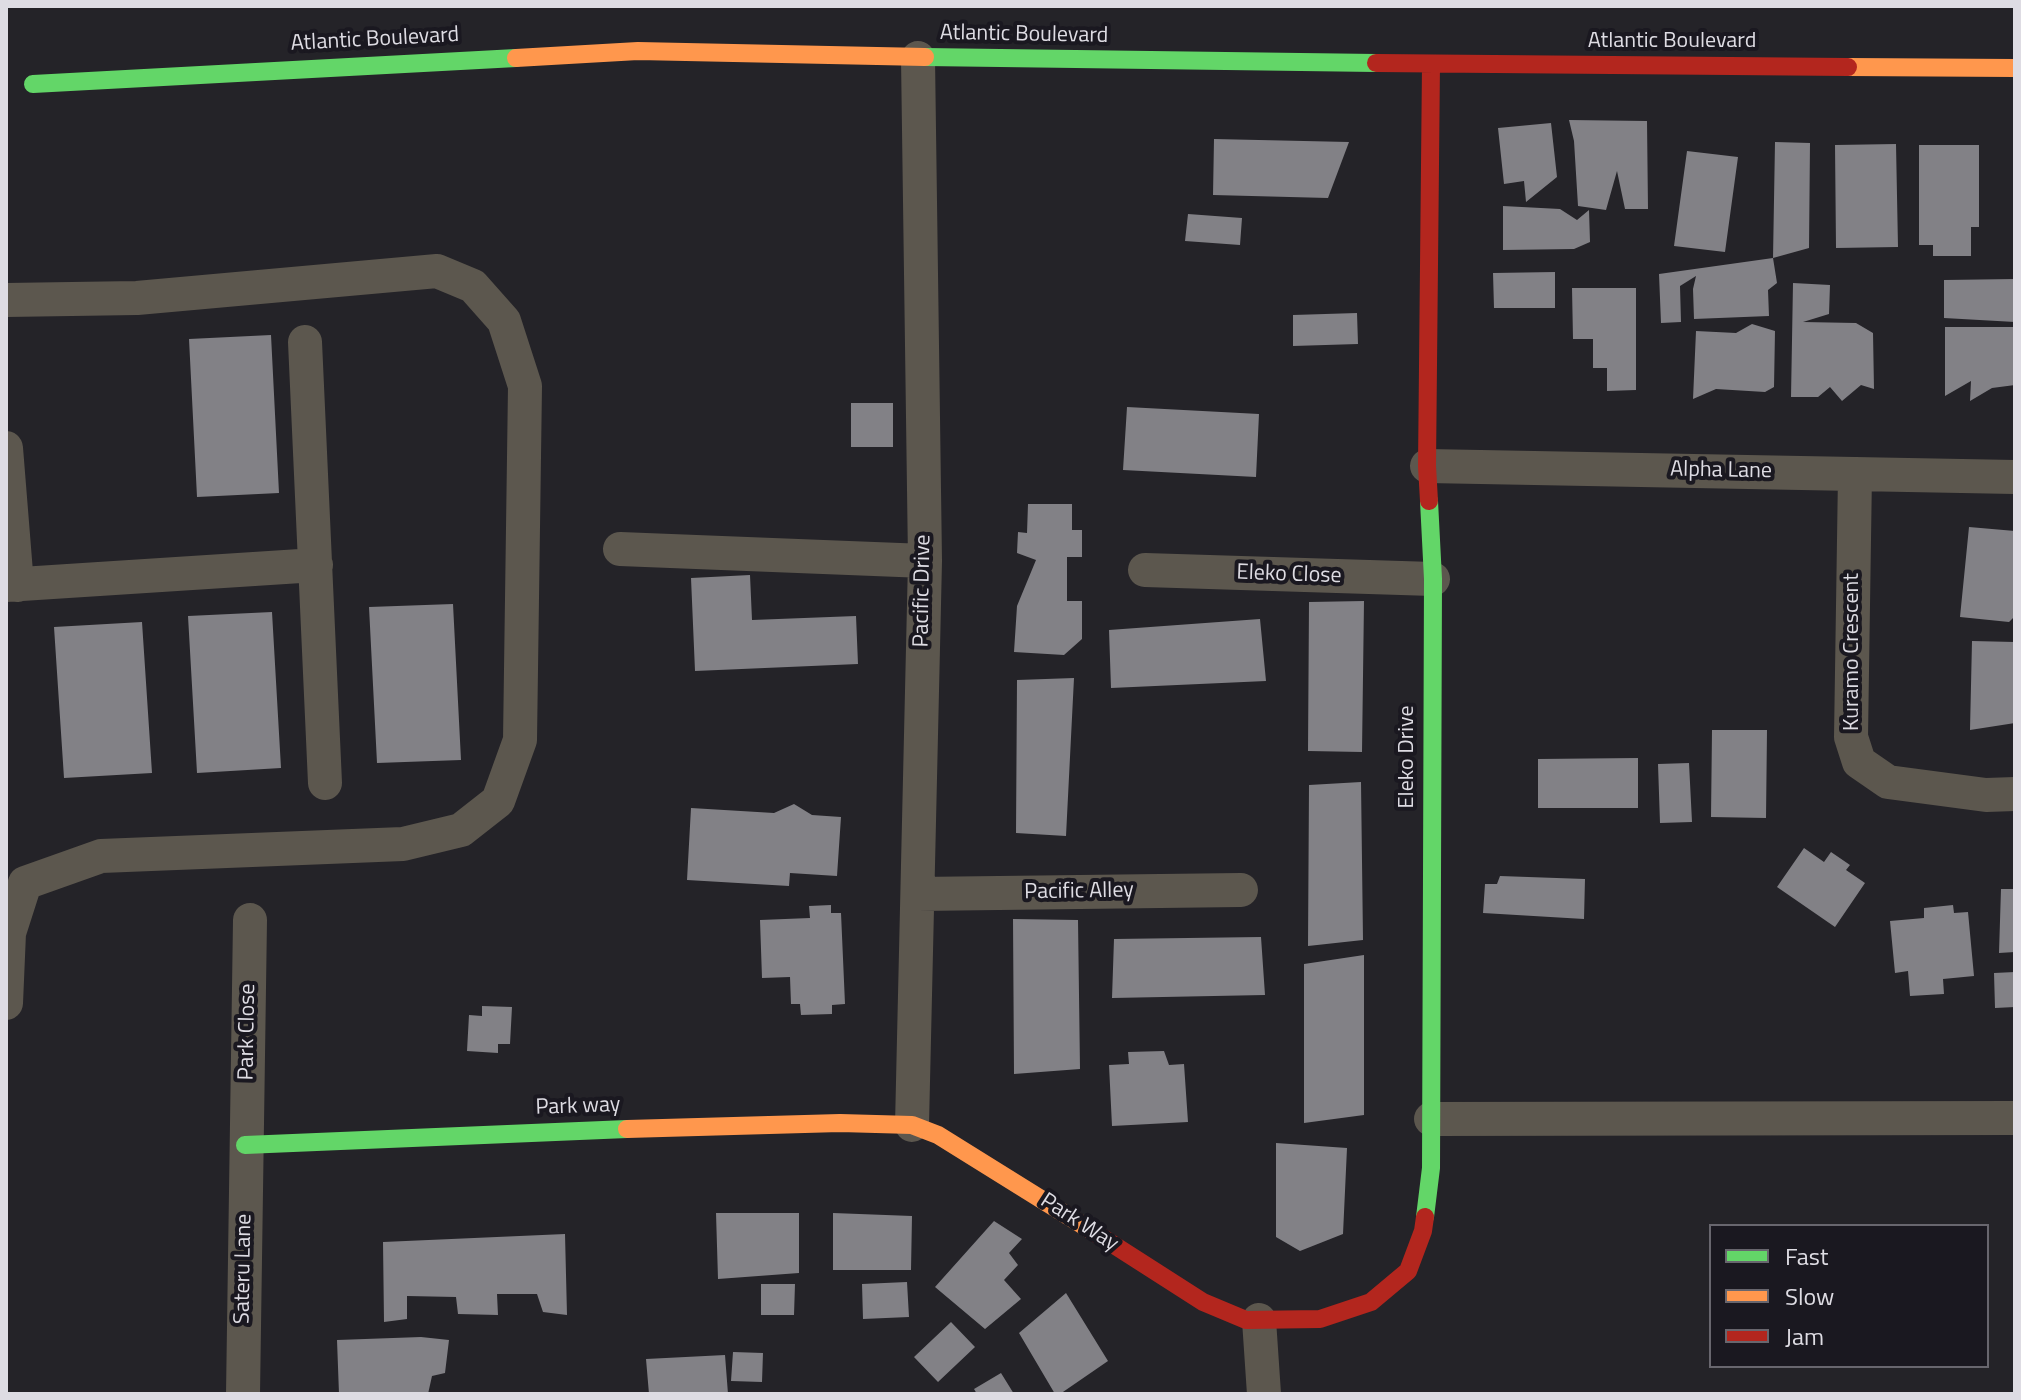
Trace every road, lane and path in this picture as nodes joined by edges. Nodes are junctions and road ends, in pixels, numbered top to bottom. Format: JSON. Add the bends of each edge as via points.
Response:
{"nodes":[{"id":1,"x":918,"y":58,"type":"junction"},
{"id":2,"x":1431,"y":64,"type":"junction"},
{"id":3,"x":2015,"y":68,"type":"edge"},
{"id":4,"x":33,"y":84,"type":"dead end"},
{"id":5,"x":6,"y":300,"type":"edge"},
{"id":6,"x":305,"y":342,"type":"dead end"},
{"id":7,"x":6,"y":448,"type":"edge"},
{"id":8,"x":1427,"y":466,"type":"junction"},
{"id":9,"x":1855,"y":474,"type":"junction"},
{"id":10,"x":2015,"y":477,"type":"edge"},
{"id":11,"x":620,"y":549,"type":"dead end"},
{"id":12,"x":925,"y":561,"type":"junction"},
{"id":13,"x":316,"y":565,"type":"junction"},
{"id":14,"x":1145,"y":570,"type":"dead end"},
{"id":15,"x":1433,"y":579,"type":"junction"},
{"id":16,"x":12,"y":585,"type":"edge"},
{"id":17,"x":325,"y":783,"type":"dead end"},
{"id":18,"x":2015,"y":794,"type":"edge"},
{"id":19,"x":1241,"y":890,"type":"dead end"},
{"id":20,"x":918,"y":894,"type":"junction"},
{"id":21,"x":250,"y":920,"type":"dead end"},
{"id":22,"x":6,"y":1003,"type":"edge"},
{"id":23,"x":2015,"y":1118,"type":"edge"},
{"id":24,"x":1431,"y":1119,"type":"junction"},
{"id":25,"x":912,"y":1125,"type":"junction"},
{"id":26,"x":245,"y":1145,"type":"junction"},
{"id":27,"x":1252,"y":1320,"type":"junction"},
{"id":28,"x":243,"y":1394,"type":"edge"},
{"id":29,"x":1264,"y":1394,"type":"edge"}],
"edges":[{"from":1,"to":2,"type":"street","name":"Atlantic Boulevard"},
{"from":1,"to":4,"type":"street","name":"Atlantic Boulevard","via":[[638,51]]},
{"from":1,"to":12,"type":"street","name":"Pacific Drive"},
{"from":2,"to":3,"type":"street","name":"Atlantic Boulevard"},
{"from":2,"to":8,"type":"street","name":"Eleko Drive"},
{"from":5,"to":22,"type":"street","via":[[137,298],[437,271],[473,286],[504,321],[525,386],[520,740],[498,801],[461,830],[403,844],[101,856],[25,883],[9,933]]},
{"from":6,"to":13,"type":"street"},
{"from":7,"to":16,"type":"street"},
{"from":8,"to":9,"type":"street","name":"Alpha Lane"},
{"from":8,"to":15,"type":"street","name":"Eleko Drive"},
{"from":9,"to":10,"type":"street","name":"Alpha Lane"},
{"from":9,"to":18,"type":"street","name":"Kuramo Crescent","via":[[1851,737],[1859,762],[1888,782]]},
{"from":11,"to":12,"type":"street"},
{"from":12,"to":20,"type":"street","name":"Pacific Drive"},
{"from":13,"to":16,"type":"street"},
{"from":13,"to":17,"type":"street"},
{"from":14,"to":15,"type":"street","name":"Eleko Close"},
{"from":15,"to":24,"type":"street","name":"Eleko Drive"},
{"from":19,"to":20,"type":"street","name":"Pacific Alley"},
{"from":20,"to":25,"type":"street","name":"Pacific Drive"},
{"from":21,"to":26,"type":"street","name":"Park Close"},
{"from":23,"to":24,"type":"street"},
{"from":24,"to":27,"type":"street","name":"Eleko Drive","via":[[1423,1231],[1408,1271],[1371,1302],[1320,1319]]},
{"from":25,"to":26,"type":"street","name":"Park way","via":[[705,1126]]},
{"from":25,"to":27,"type":"street","name":"Park Way","via":[[997,1170],[1203,1302]]},
{"from":26,"to":28,"type":"street","name":"Sateru Lane"},
{"from":27,"to":29,"type":"street"}]}
